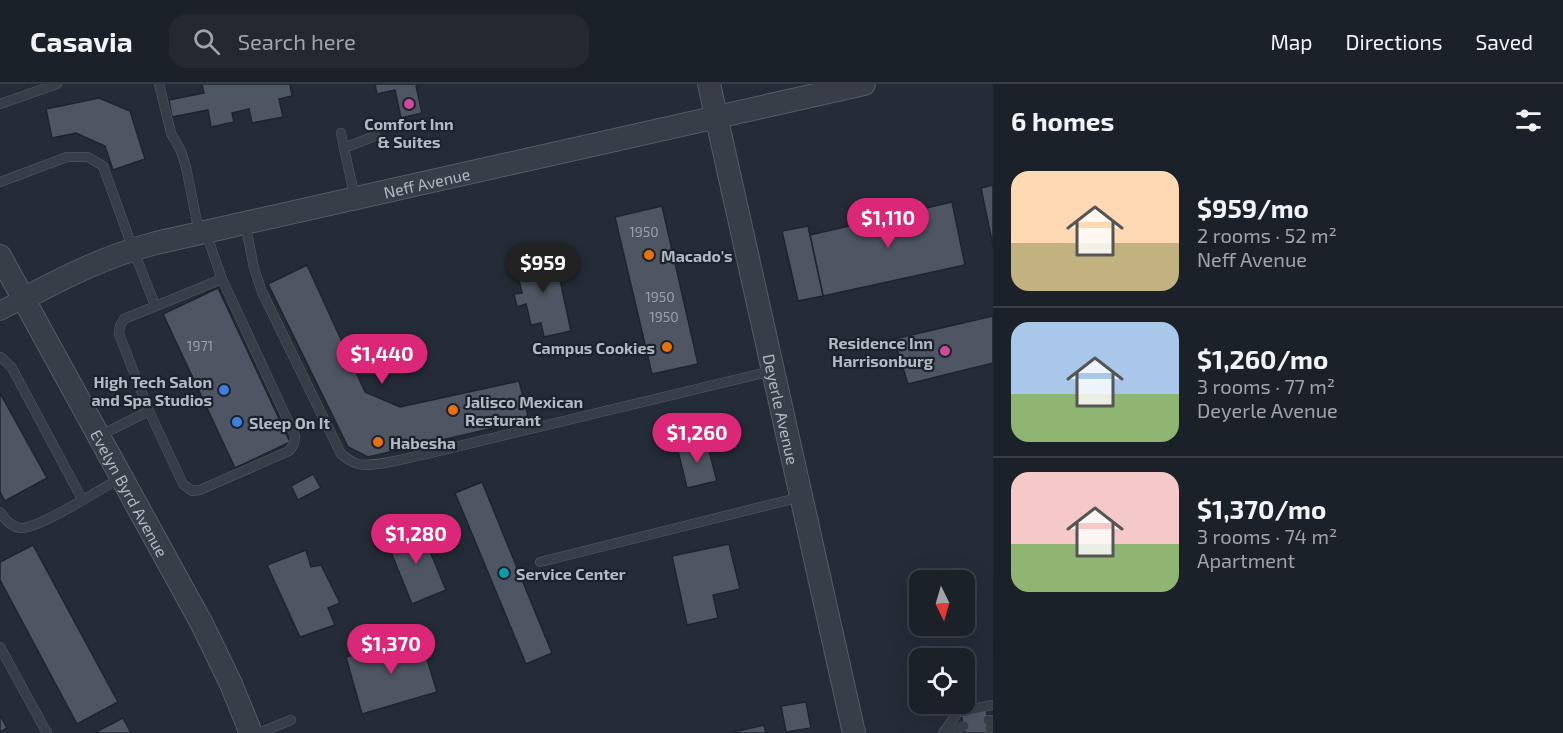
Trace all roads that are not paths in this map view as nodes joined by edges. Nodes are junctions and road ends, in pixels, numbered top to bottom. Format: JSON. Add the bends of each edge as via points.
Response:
{"nodes":[{"id":1,"x":57,"y":84,"type":"edge"},
{"id":2,"x":159,"y":84,"type":"edge"},
{"id":3,"x":709,"y":84,"type":"edge"},
{"id":4,"x":864,"y":84,"type":"edge"},
{"id":5,"x":0,"y":104,"type":"edge"},
{"id":6,"x":716,"y":117,"type":"junction"},
{"id":7,"x":341,"y":133,"type":"dead end"},
{"id":8,"x":375,"y":136,"type":"dead end"},
{"id":9,"x":344,"y":148,"type":"junction"},
{"id":10,"x":0,"y":182,"type":"edge"},
{"id":11,"x":355,"y":198,"type":"junction"},
{"id":12,"x":245,"y":223,"type":"junction"},
{"id":13,"x":203,"y":232,"type":"junction"},
{"id":14,"x":133,"y":249,"type":"junction"},
{"id":15,"x":0,"y":256,"type":"edge"},
{"id":16,"x":222,"y":279,"type":"junction"},
{"id":17,"x":23,"y":299,"type":"junction"},
{"id":18,"x":155,"y":305,"type":"junction"},
{"id":19,"x":0,"y":312,"type":"edge"},
{"id":20,"x":0,"y":357,"type":"edge"},
{"id":21,"x":773,"y":371,"type":"junction"},
{"id":22,"x":149,"y":411,"type":"junction"},
{"id":23,"x":99,"y":436,"type":"junction"},
{"id":24,"x":122,"y":477,"type":"junction"},
{"id":25,"x":801,"y":498,"type":"junction"},
{"id":26,"x":82,"y":499,"type":"junction"},
{"id":27,"x":0,"y":512,"type":"edge"},
{"id":28,"x":540,"y":562,"type":"dead end"},
{"id":29,"x":0,"y":647,"type":"edge"},
{"id":30,"x":993,"y":705,"type":"edge"},
{"id":31,"x":291,"y":720,"type":"dead end"},
{"id":32,"x":964,"y":726,"type":"dead end"},
{"id":33,"x":47,"y":733,"type":"edge"},
{"id":34,"x":251,"y":733,"type":"edge"},
{"id":35,"x":259,"y":733,"type":"edge"},
{"id":36,"x":854,"y":733,"type":"edge"},
{"id":37,"x":945,"y":733,"type":"edge"}],
"edges":[{"from":1,"to":5,"type":"lane"},
{"from":2,"to":13,"type":"lane"},
{"from":3,"to":6,"type":"street","name":"Deyerle Avenue"},
{"from":4,"to":6,"type":"street","name":"Neff Avenue"},
{"from":6,"to":11,"type":"street","name":"Neff Avenue"},
{"from":6,"to":21,"type":"street","name":"Deyerle Avenue"},
{"from":7,"to":9,"type":"lane"},
{"from":8,"to":9,"type":"lane"},
{"from":9,"to":11,"type":"lane"},
{"from":10,"to":14,"type":"lane","via":[[67,157],[88,158],[103,166]]},
{"from":11,"to":12,"type":"street","name":"Neff Avenue"},
{"from":12,"to":13,"type":"street","name":"Neff Avenue"},
{"from":12,"to":21,"type":"lane","via":[[254,268],[272,316],[341,454],[358,464],[430,453]]},
{"from":13,"to":14,"type":"street","name":"Neff Avenue"},
{"from":13,"to":16,"type":"lane"},
{"from":14,"to":17,"type":"street","name":"Neff Avenue","via":[[83,268]]},
{"from":14,"to":18,"type":"lane"},
{"from":15,"to":17,"type":"street","name":"Evelyn Byrd Avenue"},
{"from":16,"to":18,"type":"lane"},
{"from":16,"to":22,"type":"lane","via":[[295,436],[294,444],[289,451],[192,491],[183,484]]},
{"from":17,"to":19,"type":"street","name":"Neff Avenue"},
{"from":17,"to":23,"type":"street","name":"Evelyn Byrd Avenue"},
{"from":18,"to":22,"type":"lane","via":[[124,319],[119,334]]},
{"from":20,"to":26,"type":"lane","via":[[12,368]]},
{"from":21,"to":25,"type":"street","name":"Deyerle Avenue"},
{"from":22,"to":23,"type":"lane"},
{"from":23,"to":24,"type":"street","name":"Evelyn Byrd Avenue"},
{"from":24,"to":26,"type":"lane"},
{"from":24,"to":34,"type":"street","name":"Evelyn Byrd Avenue","via":[[202,624]]},
{"from":25,"to":28,"type":"lane"},
{"from":25,"to":36,"type":"street","name":"Deyerle Avenue"},
{"from":26,"to":27,"type":"lane","via":[[37,525],[20,528],[6,522]]},
{"from":29,"to":33,"type":"lane"},
{"from":30,"to":37,"type":"lane","via":[[958,712]]},
{"from":31,"to":35,"type":"lane"},
{"from":32,"to":37,"type":"lane"}]}
